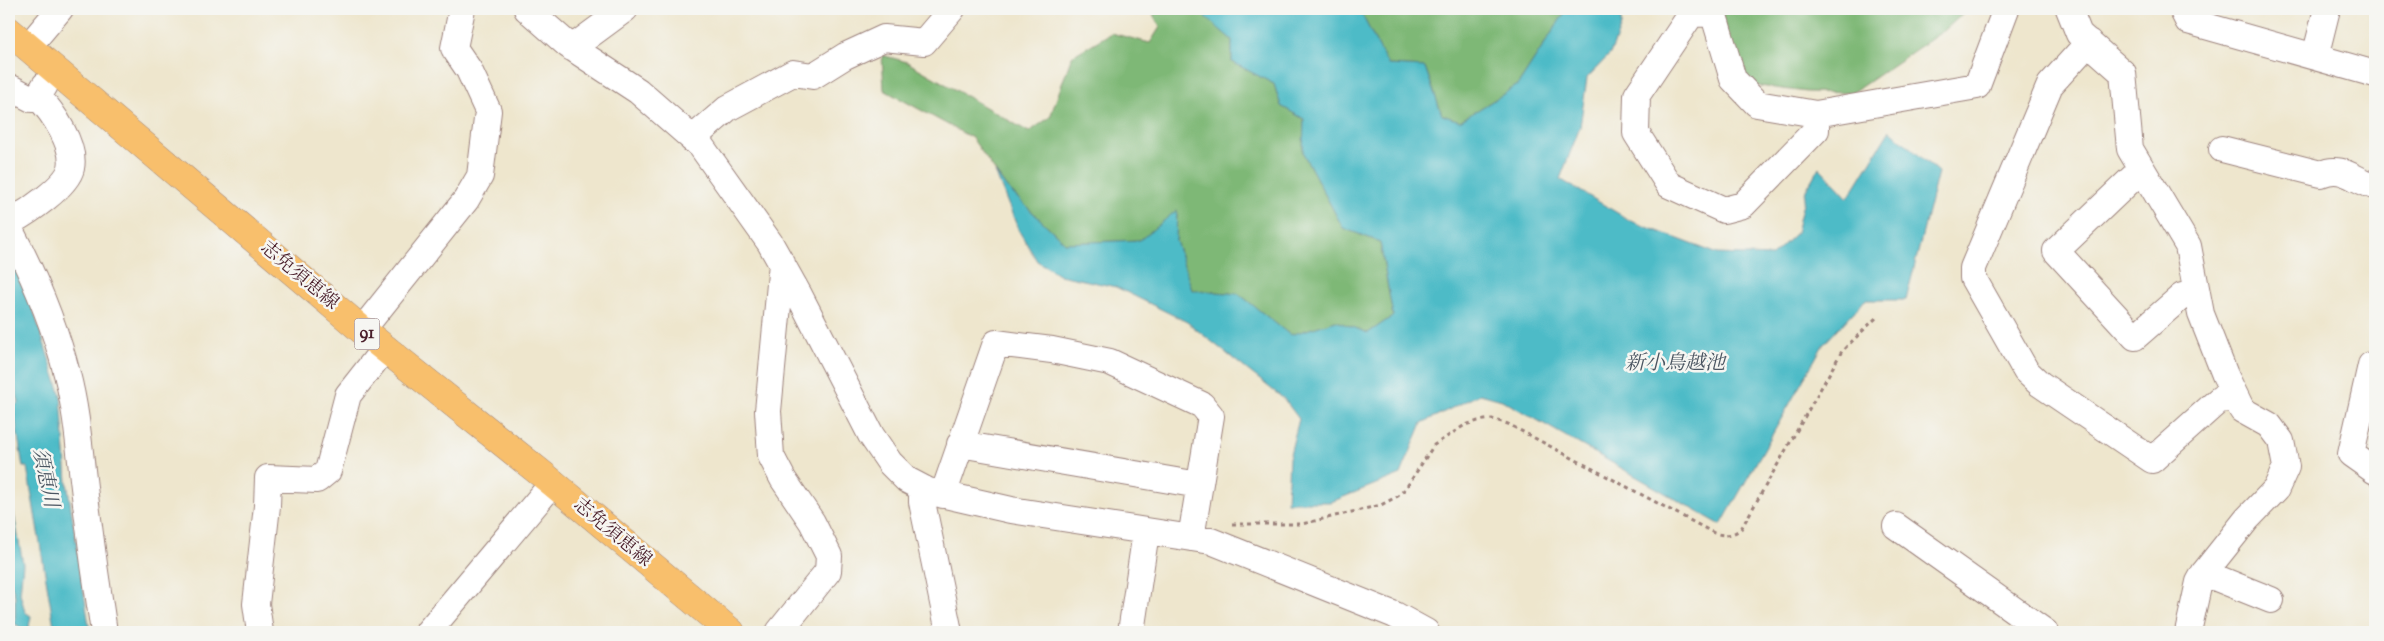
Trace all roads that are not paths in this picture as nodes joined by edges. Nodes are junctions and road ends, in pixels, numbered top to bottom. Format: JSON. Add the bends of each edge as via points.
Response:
{"nodes":[{"id":1,"x":60,"y":9,"type":"edge"},
{"id":2,"x":462,"y":9,"type":"edge"},
{"id":3,"x":527,"y":9,"type":"edge"},
{"id":4,"x":625,"y":9,"type":"edge"},
{"id":5,"x":952,"y":9,"type":"edge"},
{"id":6,"x":2006,"y":9,"type":"edge"},
{"id":7,"x":2069,"y":9,"type":"edge"},
{"id":8,"x":2182,"y":9,"type":"edge"},
{"id":9,"x":2327,"y":9,"type":"edge"},
{"id":10,"x":1713,"y":11,"type":"edge"},
{"id":11,"x":18,"y":39,"type":"edge"},
{"id":12,"x":2089,"y":42,"type":"junction"},
{"id":13,"x":572,"y":48,"type":"junction"},
{"id":14,"x":2315,"y":57,"type":"junction"},
{"id":15,"x":56,"y":70,"type":"junction"},
{"id":16,"x":2375,"y":74,"type":"edge"},
{"id":17,"x":9,"y":87,"type":"edge"},
{"id":18,"x":38,"y":97,"type":"junction"},
{"id":19,"x":1816,"y":114,"type":"junction"},
{"id":20,"x":692,"y":139,"type":"junction"},
{"id":21,"x":2222,"y":149,"type":"dead end"},
{"id":22,"x":2142,"y":170,"type":"junction"},
{"id":23,"x":2375,"y":186,"type":"edge"},
{"id":24,"x":782,"y":263,"type":"junction"},
{"id":25,"x":2197,"y":295,"type":"junction"},
{"id":26,"x":362,"y":330,"type":"junction"},
{"id":27,"x":385,"y":348,"type":"junction"},
{"id":28,"x":2374,"y":359,"type":"edge"},
{"id":29,"x":2235,"y":396,"type":"junction"},
{"id":30,"x":960,"y":444,"type":"junction"},
{"id":31,"x":2375,"y":471,"type":"edge"},
{"id":32,"x":553,"y":483,"type":"junction"},
{"id":33,"x":1199,"y":485,"type":"junction"},
{"id":34,"x":932,"y":491,"type":"junction"},
{"id":35,"x":1896,"y":526,"type":"dead end"},
{"id":36,"x":1146,"y":532,"type":"junction"},
{"id":37,"x":1201,"y":540,"type":"junction"},
{"id":38,"x":2204,"y":572,"type":"junction"},
{"id":39,"x":2272,"y":600,"type":"dead end"},
{"id":40,"x":948,"y":627,"type":"dead end"},
{"id":41,"x":104,"y":632,"type":"edge"},
{"id":42,"x":260,"y":632,"type":"edge"},
{"id":43,"x":428,"y":632,"type":"edge"},
{"id":44,"x":731,"y":632,"type":"edge"},
{"id":45,"x":779,"y":632,"type":"edge"},
{"id":46,"x":1131,"y":632,"type":"edge"},
{"id":47,"x":1426,"y":632,"type":"edge"},
{"id":48,"x":2045,"y":632,"type":"edge"},
{"id":49,"x":2188,"y":632,"type":"edge"}],
"edges":[{"from":1,"to":11,"type":"street"},
{"from":2,"to":26,"type":"street","via":[[454,48],[469,70],[488,110],[480,176],[466,200]]},
{"from":3,"to":13,"type":"street"},
{"from":4,"to":13,"type":"street"},
{"from":5,"to":20,"type":"street","via":[[924,42],[884,38],[845,56],[813,76],[793,73],[728,108]]},
{"from":6,"to":19,"type":"street","via":[[1977,86]]},
{"from":7,"to":12,"type":"street","via":[[2079,34]]},
{"from":8,"to":14,"type":"street","via":[[2188,21]]},
{"from":9,"to":14,"type":"street"},
{"from":10,"to":19,"type":"street","via":[[1733,79],[1757,104]]},
{"from":10,"to":19,"type":"street","via":[[1692,13],[1638,95],[1636,133],[1670,185],[1724,210],[1744,205],[1816,130]]},
{"from":11,"to":15,"type":"main road","name":"志免須恵線","number":"91"},
{"from":12,"to":22,"type":"street","via":[[2123,73],[2130,149]]},
{"from":12,"to":29,"type":"street","via":[[2050,85],[1973,268],[1973,278],[2026,371],[2040,384],[2152,460],[2220,399]]},
{"from":13,"to":20,"type":"street","via":[[638,92]]},
{"from":14,"to":16,"type":"street"},
{"from":15,"to":18,"type":"street"},
{"from":15,"to":26,"type":"main road","name":"志免須恵線","number":"91"},
{"from":17,"to":18,"type":"street","via":[[32,99]]},
{"from":18,"to":41,"type":"street","via":[[61,125],[71,168],[63,182],[12,221],[10,230],[32,274],[68,375]]},
{"from":20,"to":24,"type":"street","via":[[701,146]]},
{"from":21,"to":23,"type":"street","via":[[2321,174],[2332,169]]},
{"from":22,"to":25,"type":"street","via":[[2188,246]]},
{"from":22,"to":25,"type":"street","via":[[2056,251],[2135,337],[2182,296]]},
{"from":24,"to":34,"type":"street","via":[[871,434],[890,463],[906,480]]},
{"from":24,"to":45,"type":"street","via":[[768,411],[771,456],[812,522],[828,556],[828,571]]},
{"from":25,"to":29,"type":"street","via":[[2201,314]]},
{"from":26,"to":27,"type":"main road","name":"志免須恵線","number":"91"},
{"from":27,"to":32,"type":"main road","name":"志免須恵線","number":"91"},
{"from":27,"to":42,"type":"street","via":[[348,395],[328,471],[317,480],[268,478],[256,604]]},
{"from":28,"to":31,"type":"street","via":[[2351,454]]},
{"from":29,"to":38,"type":"street","via":[[2242,410],[2269,425],[2281,441],[2286,467],[2276,489],[2246,519]]},
{"from":30,"to":33,"type":"street"},
{"from":30,"to":33,"type":"street","via":[[996,343],[1052,350],[1110,362],[1202,405],[1211,416]]},
{"from":30,"to":34,"type":"street"},
{"from":32,"to":43,"type":"street"},
{"from":32,"to":44,"type":"main road","name":"志免須恵線","number":"91"},
{"from":33,"to":37,"type":"street"},
{"from":34,"to":36,"type":"street","via":[[1011,510]]},
{"from":34,"to":40,"type":"street","via":[[922,502]]},
{"from":35,"to":48,"type":"street"},
{"from":36,"to":37,"type":"street"},
{"from":36,"to":46,"type":"street"},
{"from":37,"to":47,"type":"street","via":[[1395,616]]},
{"from":38,"to":39,"type":"street"},
{"from":38,"to":49,"type":"street"}]}
